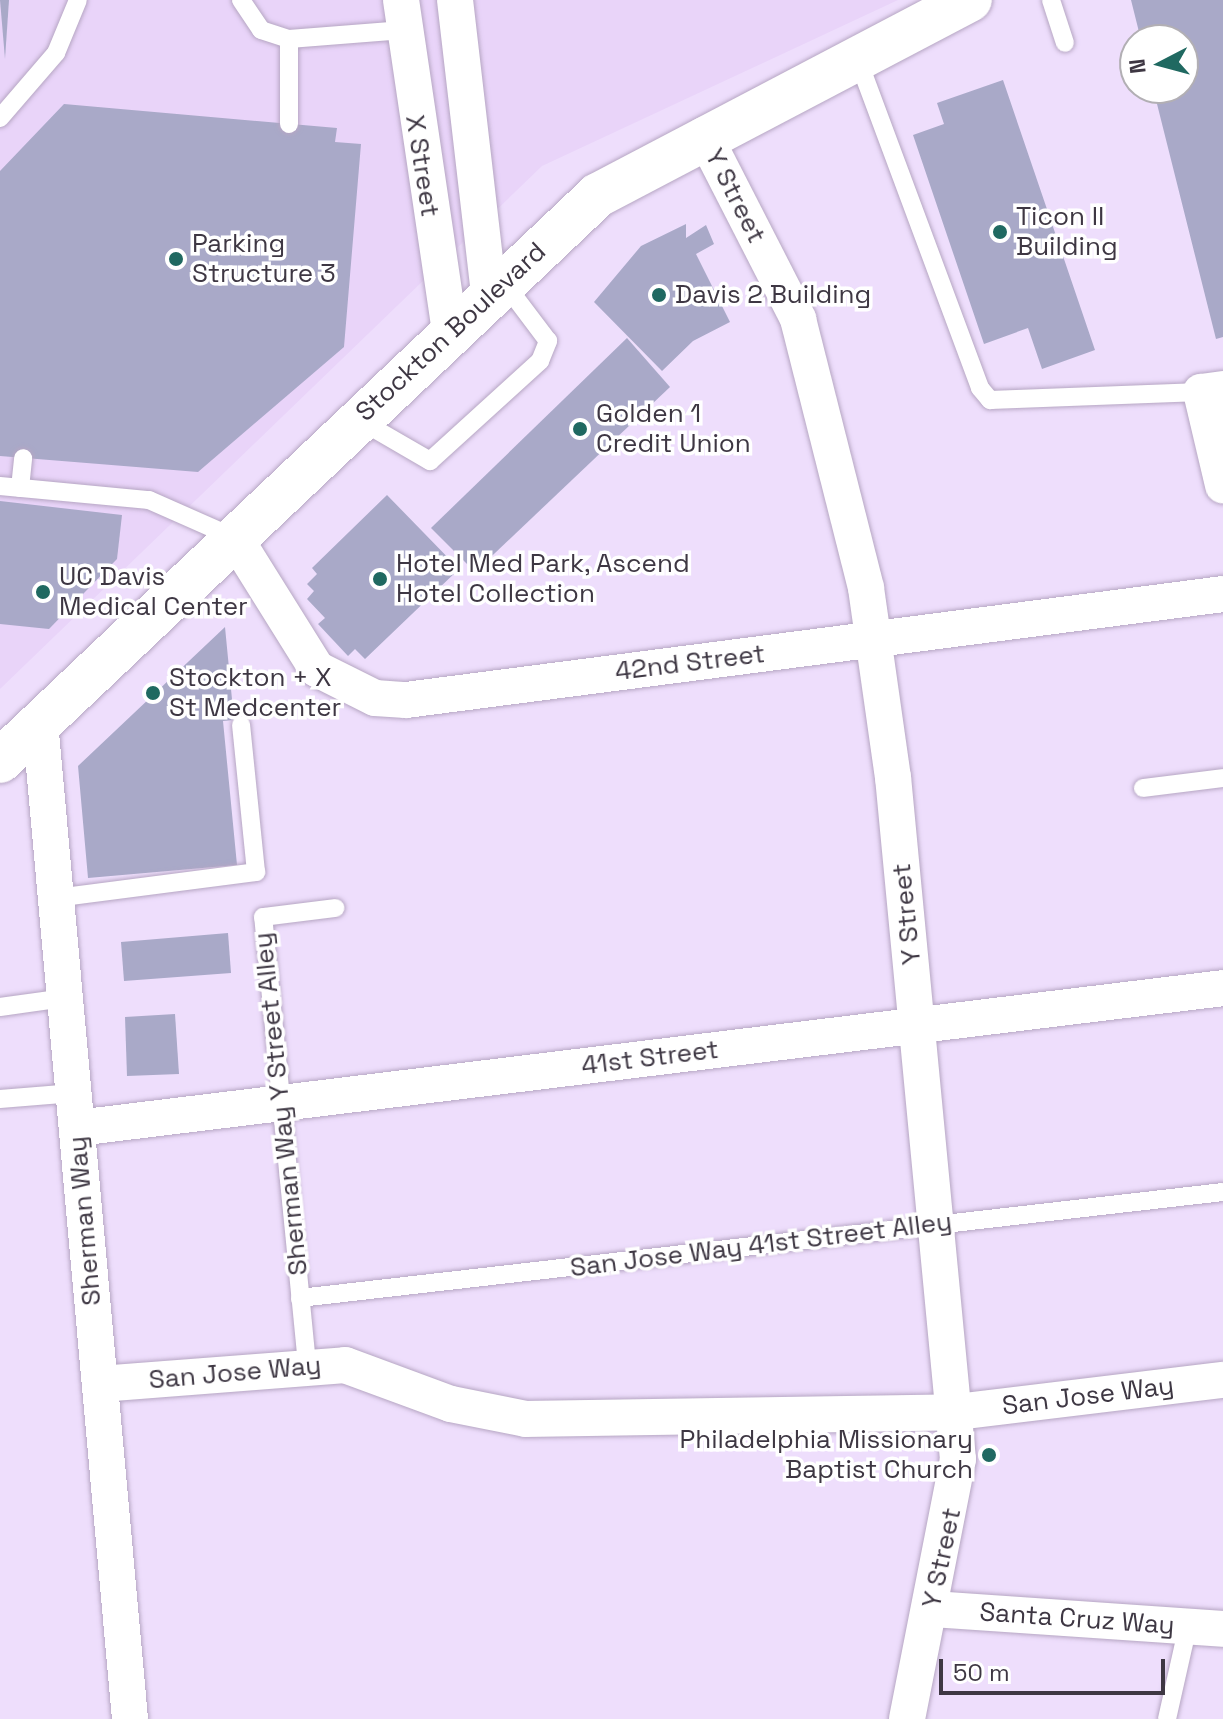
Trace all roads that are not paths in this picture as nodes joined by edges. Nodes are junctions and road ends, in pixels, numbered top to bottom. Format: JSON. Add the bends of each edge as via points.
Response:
{"nodes":[{"id":1,"x":78,"y":0,"type":"edge"},
{"id":2,"x":241,"y":0,"type":"edge"},
{"id":3,"x":455,"y":0,"type":"edge"},
{"id":4,"x":970,"y":0,"type":"edge"},
{"id":5,"x":1051,"y":0,"type":"edge"},
{"id":6,"x":917,"y":13,"type":"edge"},
{"id":7,"x":402,"y":15,"type":"edge"},
{"id":8,"x":289,"y":39,"type":"junction"},
{"id":9,"x":1065,"y":43,"type":"dead end"},
{"id":10,"x":857,"y":57,"type":"junction"},
{"id":11,"x":0,"y":118,"type":"edge"},
{"id":12,"x":289,"y":124,"type":"dead end"},
{"id":13,"x":704,"y":135,"type":"junction"},
{"id":14,"x":496,"y":287,"type":"junction"},
{"id":15,"x":450,"y":331,"type":"junction"},
{"id":16,"x":1212,"y":390,"type":"edge"},
{"id":17,"x":359,"y":419,"type":"junction"},
{"id":18,"x":23,"y":458,"type":"dead end"},
{"id":19,"x":1223,"y":485,"type":"edge"},
{"id":20,"x":0,"y":486,"type":"edge"},
{"id":21,"x":20,"y":488,"type":"junction"},
{"id":22,"x":235,"y":538,"type":"junction"},
{"id":23,"x":1223,"y":594,"type":"edge"},
{"id":24,"x":875,"y":639,"type":"junction"},
{"id":25,"x":40,"y":722,"type":"junction"},
{"id":26,"x":241,"y":725,"type":"dead end"},
{"id":27,"x":0,"y":761,"type":"edge"},
{"id":28,"x":1223,"y":778,"type":"edge"},
{"id":29,"x":1143,"y":788,"type":"dead end"},
{"id":30,"x":56,"y":898,"type":"junction"},
{"id":31,"x":335,"y":908,"type":"dead end"},
{"id":32,"x":1223,"y":988,"type":"edge"},
{"id":33,"x":65,"y":998,"type":"junction"},
{"id":34,"x":0,"y":1007,"type":"edge"},
{"id":35,"x":918,"y":1025,"type":"junction"},
{"id":36,"x":74,"y":1093,"type":"junction"},
{"id":37,"x":0,"y":1099,"type":"edge"},
{"id":38,"x":280,"y":1103,"type":"junction"},
{"id":39,"x":77,"y":1128,"type":"junction"},
{"id":40,"x":1223,"y":1192,"type":"edge"},
{"id":41,"x":938,"y":1225,"type":"junction"},
{"id":42,"x":300,"y":1298,"type":"junction"},
{"id":43,"x":307,"y":1364,"type":"junction"},
{"id":44,"x":1223,"y":1380,"type":"edge"},
{"id":45,"x":100,"y":1384,"type":"junction"},
{"id":46,"x":957,"y":1412,"type":"junction"},
{"id":47,"x":932,"y":1609,"type":"junction"},
{"id":48,"x":1205,"y":1627,"type":"edge"},
{"id":49,"x":130,"y":1719,"type":"edge"},
{"id":50,"x":907,"y":1719,"type":"edge"},
{"id":51,"x":1167,"y":1719,"type":"edge"}],
"edges":[{"from":1,"to":11,"type":"lane","via":[[56,53]]},
{"from":2,"to":8,"type":"lane","via":[[261,30]]},
{"from":3,"to":14,"type":"street","name":"X Street"},
{"from":4,"to":6,"type":"main road","name":"Stockton Boulevard"},
{"from":5,"to":9,"type":"lane"},
{"from":6,"to":10,"type":"main road","name":"Stockton Boulevard"},
{"from":7,"to":8,"type":"lane"},
{"from":7,"to":15,"type":"street","name":"X Street"},
{"from":8,"to":12,"type":"lane"},
{"from":10,"to":13,"type":"main road","name":"Stockton Boulevard"},
{"from":10,"to":16,"type":"lane","via":[[980,388],[990,400]]},
{"from":13,"to":14,"type":"main road","name":"Stockton Boulevard","via":[[598,195]]},
{"from":13,"to":24,"type":"street","name":"Y Street","via":[[798,319]]},
{"from":14,"to":15,"type":"main road","name":"Stockton Boulevard"},
{"from":14,"to":17,"type":"lane","via":[[548,341],[540,361],[430,461],[411,456]]},
{"from":15,"to":17,"type":"main road","name":"Stockton Boulevard"},
{"from":16,"to":19,"type":"street"},
{"from":17,"to":22,"type":"main road","name":"Stockton Boulevard"},
{"from":18,"to":21,"type":"lane"},
{"from":20,"to":21,"type":"lane"},
{"from":21,"to":22,"type":"lane","via":[[173,506]]},
{"from":22,"to":24,"type":"street","name":"42nd Street","via":[[295,645],[335,681],[375,698],[406,700]]},
{"from":22,"to":25,"type":"main road","name":"Stockton Boulevard"},
{"from":23,"to":24,"type":"street","name":"42nd Street"},
{"from":24,"to":35,"type":"street","name":"Y Street"},
{"from":25,"to":27,"type":"main road","name":"Stockton Boulevard"},
{"from":25,"to":30,"type":"street","name":"Sherman Way"},
{"from":26,"to":30,"type":"lane","via":[[256,872]]},
{"from":28,"to":29,"type":"lane"},
{"from":30,"to":33,"type":"street","name":"Sherman Way"},
{"from":31,"to":38,"type":"lane","name":"Sherman Way Y Street Alley","via":[[263,917]]},
{"from":32,"to":35,"type":"street","name":"41st Street"},
{"from":33,"to":34,"type":"lane"},
{"from":33,"to":36,"type":"street","name":"Sherman Way"},
{"from":35,"to":38,"type":"street","name":"41st Street"},
{"from":35,"to":41,"type":"street","name":"Y Street"},
{"from":36,"to":37,"type":"lane"},
{"from":36,"to":39,"type":"street","name":"Sherman Way"},
{"from":38,"to":39,"type":"street","name":"41st Street"},
{"from":38,"to":42,"type":"lane","name":"Sherman Way Y Street Alley"},
{"from":39,"to":45,"type":"street","name":"Sherman Way"},
{"from":40,"to":41,"type":"lane","name":"San Jose Way 41st Street Alley"},
{"from":41,"to":42,"type":"lane","name":"San Jose Way 41st Street Alley"},
{"from":41,"to":46,"type":"street","name":"Y Street"},
{"from":42,"to":43,"type":"lane","name":"Sherman Way Y Street Alley"},
{"from":43,"to":45,"type":"street","name":"San Jose Way"},
{"from":43,"to":46,"type":"street","name":"San Jose Way","via":[[382,1373],[451,1404],[526,1419]]},
{"from":44,"to":46,"type":"street","name":"San Jose Way"},
{"from":45,"to":49,"type":"street","name":"Sherman Way"},
{"from":46,"to":47,"type":"street","name":"Y Street","via":[[953,1509]]},
{"from":47,"to":48,"type":"street","name":"Santa Cruz Way"},
{"from":47,"to":50,"type":"street","name":"Y Street"},
{"from":48,"to":51,"type":"lane"}]}
